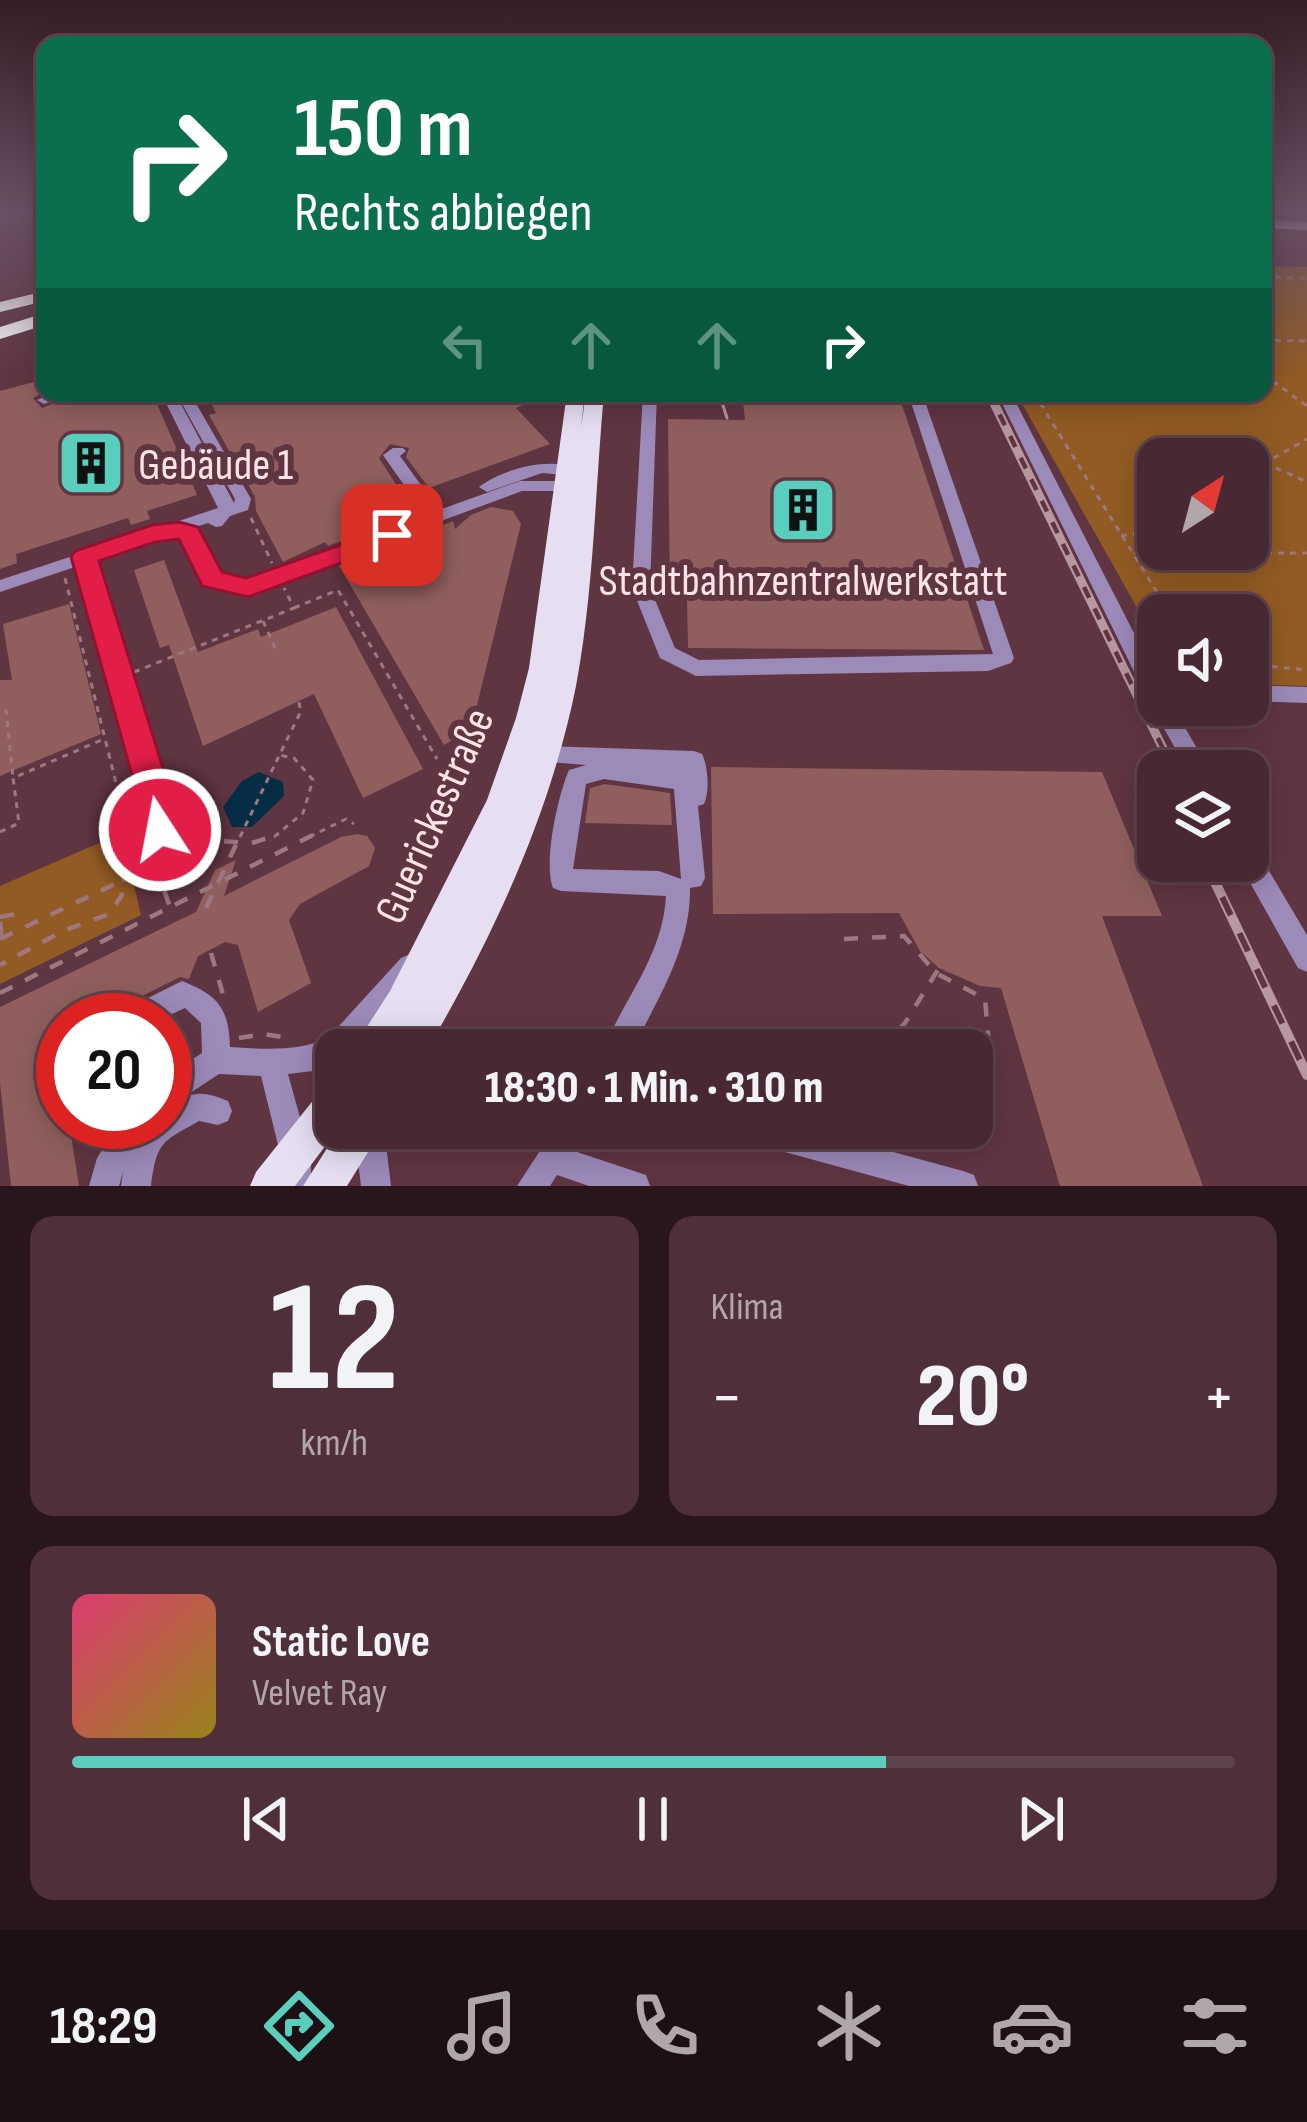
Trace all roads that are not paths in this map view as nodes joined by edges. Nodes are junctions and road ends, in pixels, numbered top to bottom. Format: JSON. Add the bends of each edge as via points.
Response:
{"nodes":[{"id":1,"x":36,"y":287,"type":"edge"},
{"id":2,"x":2,"y":296,"type":"edge"},
{"id":3,"x":36,"y":296,"type":"edge"},
{"id":4,"x":36,"y":315,"type":"edge"},
{"id":5,"x":0,"y":325,"type":"edge"},
{"id":6,"x":173,"y":402,"type":"edge"},
{"id":7,"x":188,"y":402,"type":"edge"},
{"id":8,"x":575,"y":402,"type":"edge"},
{"id":9,"x":592,"y":402,"type":"edge"},
{"id":10,"x":650,"y":402,"type":"edge"},
{"id":11,"x":918,"y":402,"type":"edge"},
{"id":12,"x":1009,"y":402,"type":"edge"},
{"id":13,"x":398,"y":452,"type":"dead end"},
{"id":14,"x":475,"y":472,"type":"dead end"},
{"id":15,"x":569,"y":485,"type":"junction"},
{"id":16,"x":460,"y":509,"type":"junction"},
{"id":17,"x":213,"y":518,"type":"junction"},
{"id":18,"x":436,"y":518,"type":"junction"},
{"id":19,"x":152,"y":534,"type":"junction"},
{"id":20,"x":196,"y":543,"type":"junction"},
{"id":21,"x":84,"y":557,"type":"junction"},
{"id":22,"x":0,"y":586,"type":"edge"},
{"id":23,"x":1137,"y":656,"type":"edge"},
{"id":24,"x":1269,"y":694,"type":"edge"},
{"id":25,"x":1307,"y":695,"type":"edge"},
{"id":26,"x":545,"y":755,"type":"junction"},
{"id":27,"x":146,"y":850,"type":"road end"},
{"id":28,"x":1263,"y":882,"type":"edge"},
{"id":29,"x":686,"y":883,"type":"junction"},
{"id":30,"x":424,"y":956,"type":"junction"},
{"id":31,"x":1307,"y":959,"type":"edge"},
{"id":32,"x":192,"y":998,"type":"edge"},
{"id":33,"x":384,"y":1029,"type":"edge"},
{"id":34,"x":418,"y":1029,"type":"edge"},
{"id":35,"x":628,"y":1029,"type":"edge"},
{"id":36,"x":216,"y":1060,"type":"junction"},
{"id":37,"x":271,"y":1063,"type":"junction"},
{"id":38,"x":192,"y":1076,"type":"edge"},
{"id":39,"x":192,"y":1108,"type":"edge"},
{"id":40,"x":218,"y":1111,"type":"dead end"},
{"id":41,"x":315,"y":1148,"type":"edge"},
{"id":42,"x":123,"y":1149,"type":"edge"},
{"id":43,"x":141,"y":1149,"type":"edge"},
{"id":44,"x":340,"y":1149,"type":"edge"},
{"id":45,"x":370,"y":1149,"type":"edge"},
{"id":46,"x":559,"y":1149,"type":"edge"},
{"id":47,"x":828,"y":1149,"type":"edge"},
{"id":48,"x":553,"y":1159,"type":"junction"},
{"id":49,"x":301,"y":1180,"type":"edge"},
{"id":50,"x":595,"y":1180,"type":"edge"},
{"id":51,"x":104,"y":1186,"type":"edge"},
{"id":52,"x":136,"y":1186,"type":"edge"},
{"id":53,"x":376,"y":1186,"type":"edge"},
{"id":54,"x":532,"y":1186,"type":"edge"},
{"id":55,"x":635,"y":1186,"type":"edge"},
{"id":56,"x":963,"y":1186,"type":"edge"}],
"edges":[{"from":1,"to":2,"type":"highway"},
{"from":2,"to":3,"type":"highway"},
{"from":4,"to":5,"type":"highway"},
{"from":6,"to":17,"type":"street","via":[[228,507]]},
{"from":7,"to":17,"type":"street","via":[[243,499]]},
{"from":8,"to":15,"type":"main road","name":"Guerickestraße"},
{"from":9,"to":15,"type":"main road","name":"Guerickestraße"},
{"from":10,"to":11,"type":"street","via":[[641,588],[667,652],[696,668],[988,664],[1004,658]]},
{"from":12,"to":23,"type":"street"},
{"from":13,"to":18,"type":"street","via":[[391,455]]},
{"from":14,"to":15,"type":"street","via":[[485,477],[554,460]]},
{"from":15,"to":16,"type":"street"},
{"from":15,"to":16,"type":"street","via":[[513,475]]},
{"from":15,"to":26,"type":"main road","name":"Guerickestraße","via":[[575,600]]},
{"from":15,"to":30,"type":"main road","name":"Guerickestraße","via":[[530,718],[501,802]]},
{"from":16,"to":18,"type":"street"},
{"from":17,"to":19,"type":"street"},
{"from":17,"to":20,"type":"street"},
{"from":18,"to":20,"type":"street","via":[[248,587],[212,580]]},
{"from":19,"to":20,"type":"street","via":[[189,533]]},
{"from":19,"to":21,"type":"street"},
{"from":21,"to":22,"type":"street"},
{"from":21,"to":27,"type":"street","via":[[160,815]]},
{"from":24,"to":25,"type":"street"},
{"from":26,"to":29,"type":"street","via":[[694,760],[699,851]]},
{"from":26,"to":34,"type":"main road","name":"Guerickestraße","via":[[480,921]]},
{"from":28,"to":31,"type":"street"},
{"from":29,"to":29,"type":"street","via":[[561,880],[572,786],[586,771],[684,781]]},
{"from":29,"to":35,"type":"street","via":[[674,940]]},
{"from":30,"to":33,"type":"main road","name":"Guerickestraße"},
{"from":30,"to":37,"type":"street","via":[[338,1048]]},
{"from":32,"to":36,"type":"street","via":[[203,1002],[217,1033]]},
{"from":36,"to":37,"type":"street"},
{"from":36,"to":38,"type":"street"},
{"from":37,"to":49,"type":"street"},
{"from":39,"to":40,"type":"street"},
{"from":41,"to":49,"type":"main road"},
{"from":42,"to":51,"type":"street"},
{"from":43,"to":52,"type":"street"},
{"from":44,"to":49,"type":"main road"},
{"from":45,"to":53,"type":"street"},
{"from":46,"to":48,"type":"street"},
{"from":47,"to":56,"type":"street"},
{"from":48,"to":50,"type":"street"},
{"from":48,"to":54,"type":"street"},
{"from":50,"to":55,"type":"street"}]}
